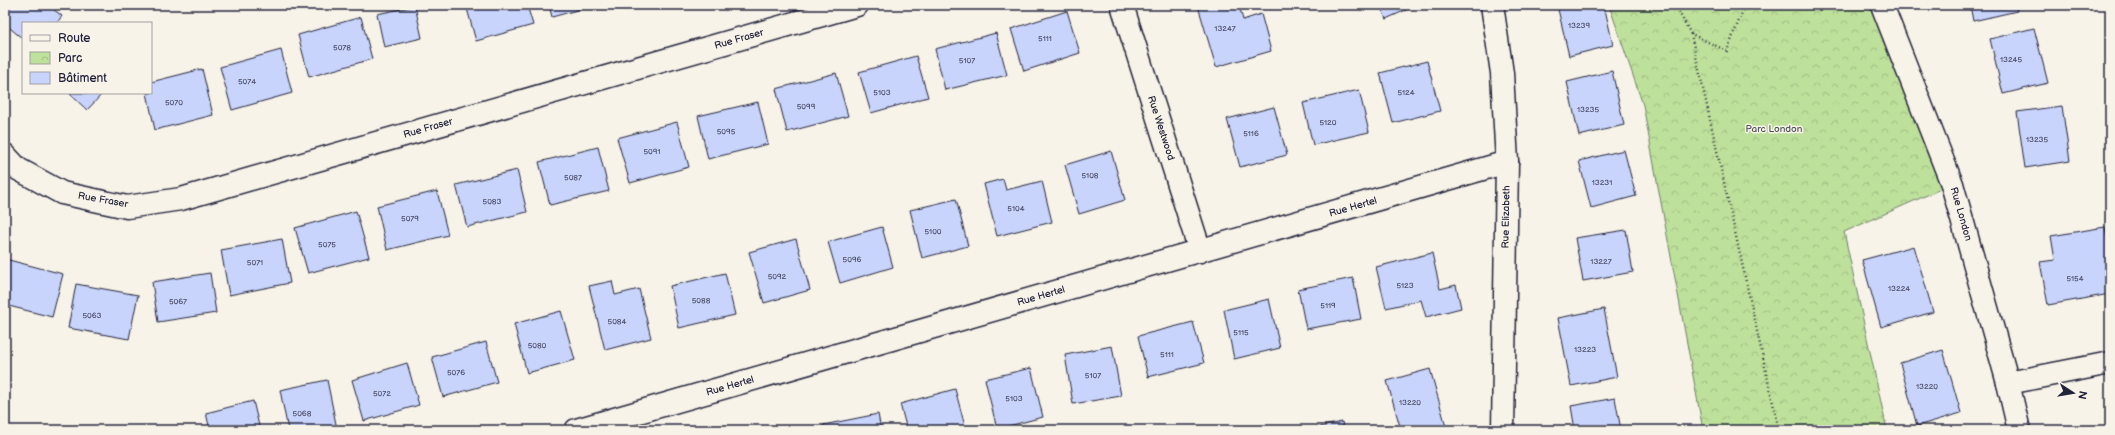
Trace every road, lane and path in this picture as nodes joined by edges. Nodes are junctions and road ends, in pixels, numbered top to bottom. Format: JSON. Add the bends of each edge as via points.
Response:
{"nodes":[{"id":1,"x":857,"y":5,"type":"edge"},
{"id":2,"x":1122,"y":5,"type":"edge"},
{"id":3,"x":1492,"y":5,"type":"edge"},
{"id":4,"x":1675,"y":5,"type":"edge"},
{"id":5,"x":1745,"y":5,"type":"edge"},
{"id":6,"x":1882,"y":5,"type":"edge"},
{"id":7,"x":1691,"y":34,"type":"junction"},
{"id":8,"x":5,"y":155,"type":"edge"},
{"id":9,"x":1507,"y":162,"type":"junction"},
{"id":10,"x":1200,"y":251,"type":"junction"},
{"id":11,"x":2110,"y":363,"type":"edge"},
{"id":12,"x":2008,"y":383,"type":"junction"},
{"id":13,"x":576,"y":430,"type":"edge"},
{"id":14,"x":1503,"y":430,"type":"edge"},
{"id":15,"x":1779,"y":430,"type":"edge"},
{"id":16,"x":2019,"y":430,"type":"edge"}],
"edges":[{"from":1,"to":8,"type":"street","name":"Rue Fraser","via":[[181,199],[127,207],[62,193],[18,169]]},
{"from":2,"to":10,"type":"street","name":"Rue Westwood"},
{"from":3,"to":9,"type":"street","name":"Rue Elizabeth","via":[[1502,73]]},
{"from":4,"to":7,"type":"path"},
{"from":5,"to":7,"type":"path","via":[[1727,51]]},
{"from":6,"to":12,"type":"street","name":"Rue London","via":[[1952,184]]},
{"from":7,"to":15,"type":"path"},
{"from":9,"to":10,"type":"street","name":"Rue Hertel"},
{"from":9,"to":14,"type":"street","name":"Rue Elizabeth"},
{"from":10,"to":13,"type":"street","name":"Rue Hertel"},
{"from":11,"to":12,"type":"street"},
{"from":12,"to":16,"type":"street","name":"Rue London"}]}
